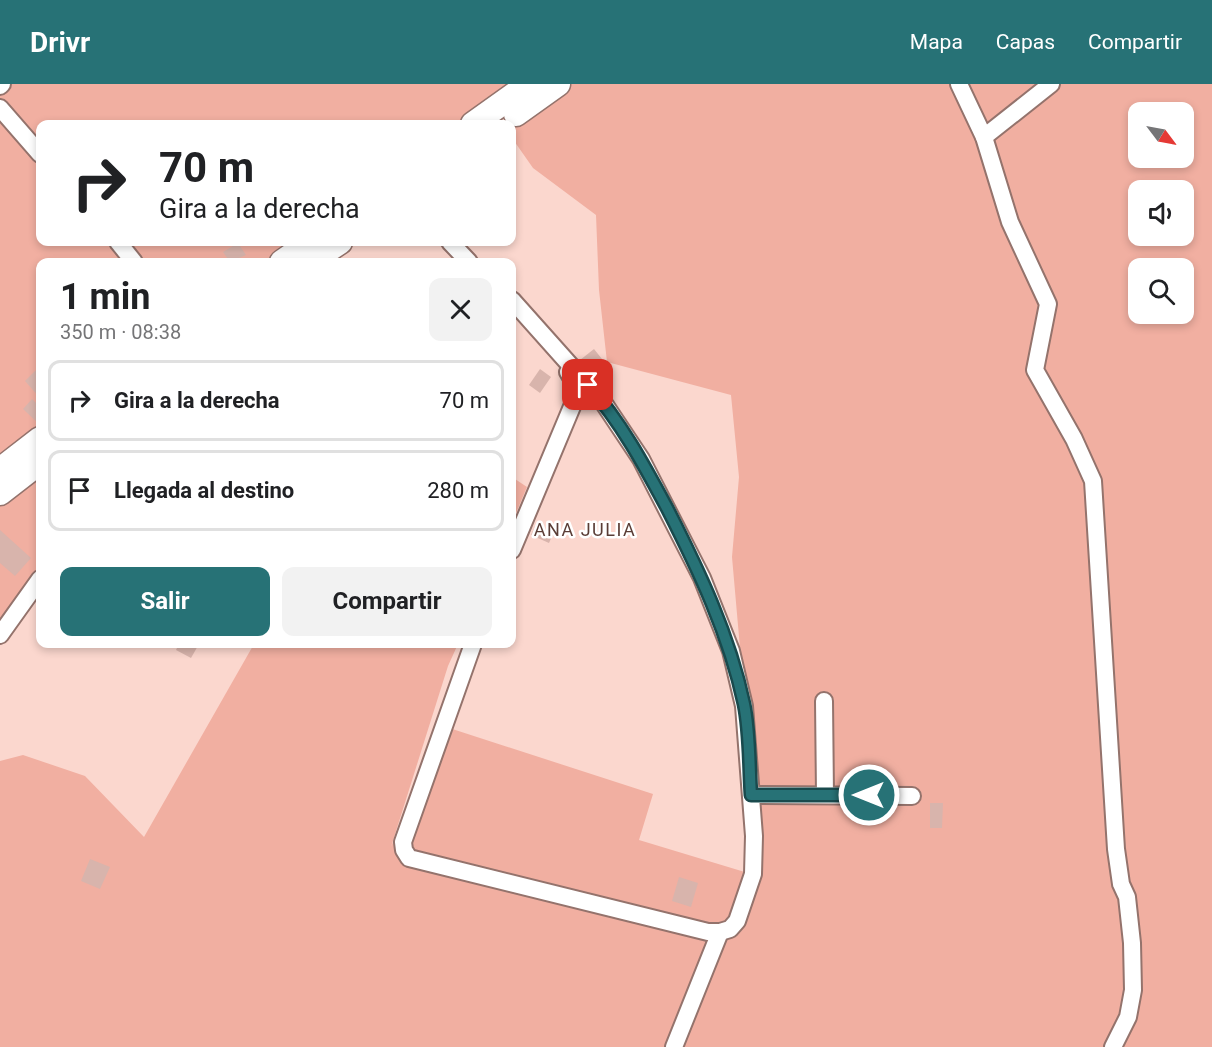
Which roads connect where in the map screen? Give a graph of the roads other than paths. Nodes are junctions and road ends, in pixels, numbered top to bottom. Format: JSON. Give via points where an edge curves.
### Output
{"nodes":[{"id":1,"x":529,"y":84,"type":"edge"},
{"id":2,"x":558,"y":84,"type":"edge"},
{"id":3,"x":959,"y":84,"type":"edge"},
{"id":4,"x":1051,"y":84,"type":"edge"},
{"id":5,"x":0,"y":108,"type":"edge"},
{"id":6,"x":479,"y":120,"type":"edge"},
{"id":7,"x":508,"y":120,"type":"edge"},
{"id":8,"x":984,"y":137,"type":"junction"},
{"id":9,"x":36,"y":149,"type":"edge"},
{"id":10,"x":121,"y":246,"type":"edge"},
{"id":11,"x":305,"y":246,"type":"edge"},
{"id":12,"x":334,"y":246,"type":"edge"},
{"id":13,"x":454,"y":246,"type":"edge"},
{"id":14,"x":463,"y":246,"type":"edge"},
{"id":15,"x":132,"y":258,"type":"edge"},
{"id":16,"x":288,"y":258,"type":"edge"},
{"id":17,"x":316,"y":258,"type":"edge"},
{"id":18,"x":465,"y":258,"type":"edge"},
{"id":19,"x":473,"y":258,"type":"edge"},
{"id":20,"x":516,"y":304,"type":"edge"},
{"id":21,"x":516,"y":315,"type":"edge"},
{"id":22,"x":36,"y":442,"type":"edge"},
{"id":23,"x":36,"y":465,"type":"edge"},
{"id":24,"x":0,"y":470,"type":"edge"},
{"id":25,"x":0,"y":493,"type":"edge"},
{"id":26,"x":516,"y":539,"type":"edge"},
{"id":27,"x":36,"y":585,"type":"edge"},
{"id":28,"x":0,"y":635,"type":"edge"},
{"id":29,"x":472,"y":648,"type":"edge"},
{"id":30,"x":824,"y":701,"type":"dead end"},
{"id":31,"x":751,"y":795,"type":"junction"},
{"id":32,"x":825,"y":795,"type":"junction"},
{"id":33,"x":912,"y":796,"type":"dead end"},
{"id":34,"x":720,"y":932,"type":"junction"},
{"id":35,"x":674,"y":1047,"type":"edge"},
{"id":36,"x":1113,"y":1047,"type":"edge"}],
"edges":[{"from":1,"to":6,"type":"highway"},
{"from":2,"to":7,"type":"highway"},
{"from":3,"to":8,"type":"street"},
{"from":4,"to":8,"type":"street"},
{"from":5,"to":9,"type":"street"},
{"from":8,"to":36,"type":"street","via":[[1010,222],[1048,304],[1035,370],[1094,481],[1116,849],[1132,943],[1133,990],[1128,1017]]},
{"from":10,"to":15,"type":"street"},
{"from":11,"to":16,"type":"highway"},
{"from":12,"to":17,"type":"highway"},
{"from":13,"to":18,"type":"street"},
{"from":14,"to":19,"type":"street"},
{"from":20,"to":31,"type":"street","via":[[603,402],[641,459],[702,578],[731,651],[744,706]]},
{"from":21,"to":26,"type":"street","via":[[578,389]]},
{"from":22,"to":24,"type":"highway"},
{"from":23,"to":25,"type":"highway"},
{"from":27,"to":28,"type":"street"},
{"from":29,"to":34,"type":"street","via":[[403,842],[410,858]]},
{"from":30,"to":32,"type":"street"},
{"from":31,"to":32,"type":"street"},
{"from":31,"to":34,"type":"street","via":[[753,874],[737,921]]},
{"from":32,"to":33,"type":"street"},
{"from":34,"to":35,"type":"street"}]}
